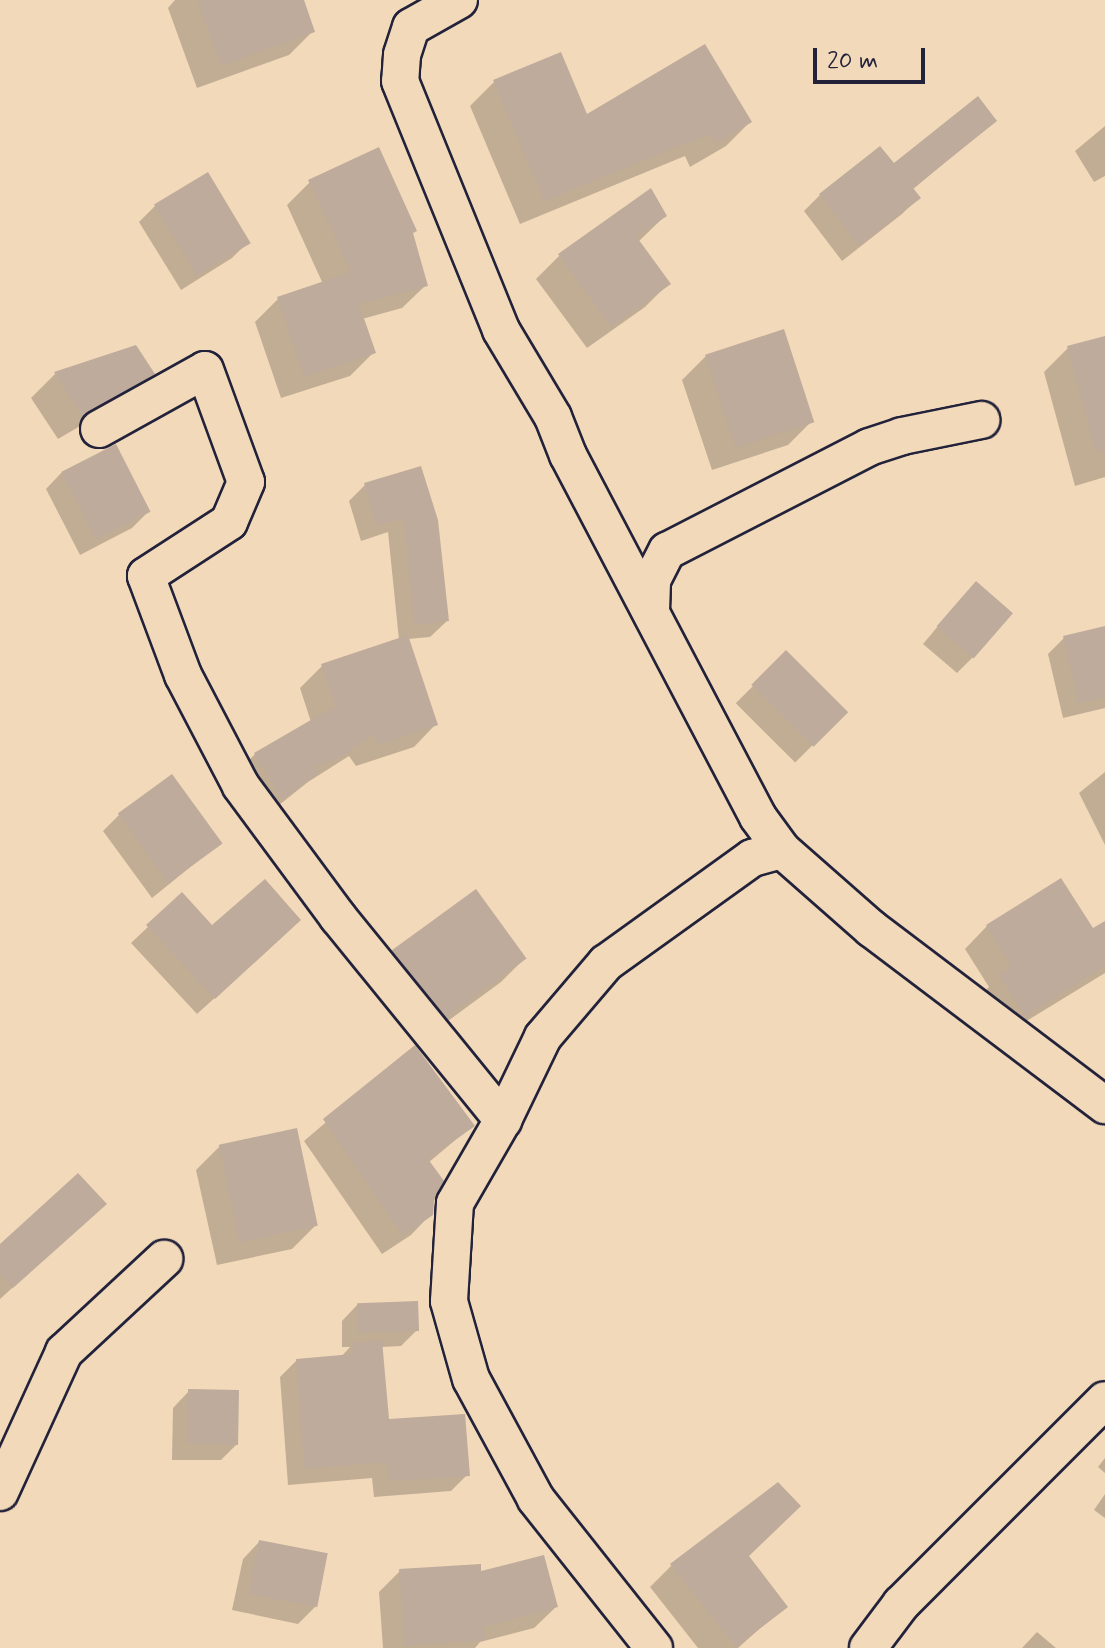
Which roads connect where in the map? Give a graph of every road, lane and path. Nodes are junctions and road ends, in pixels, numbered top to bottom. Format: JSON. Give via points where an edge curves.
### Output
{"nodes":[{"id":1,"x":459,"y":0,"type":"edge"},
{"id":2,"x":981,"y":420,"type":"dead end"},
{"id":3,"x":99,"y":429,"type":"dead end"},
{"id":4,"x":651,"y":611,"type":"junction"},
{"id":5,"x":782,"y":850,"type":"junction"},
{"id":6,"x":1105,"y":1105,"type":"edge"},
{"id":7,"x":503,"y":1120,"type":"junction"},
{"id":8,"x":164,"y":1259,"type":"dead end"},
{"id":9,"x":1105,"y":1400,"type":"edge"},
{"id":10,"x":0,"y":1492,"type":"edge"},
{"id":11,"x":654,"y":1648,"type":"edge"},
{"id":12,"x":868,"y":1648,"type":"edge"}],
"edges":[{"from":1,"to":4,"type":"street","via":[[411,27],[400,81],[501,330],[553,417]]},
{"from":2,"to":4,"type":"street","via":[[869,447],[667,551],[652,580]]},
{"from":3,"to":7,"type":"street","via":[[205,370],[246,482],[229,522],[146,576],[183,675],[241,786],[338,917]]},
{"from":4,"to":5,"type":"street","via":[[737,781]]},
{"from":5,"to":6,"type":"street","via":[[872,929]]},
{"from":5,"to":7,"type":"street","via":[[752,858],[606,963],[543,1037]]},
{"from":7,"to":11,"type":"street","via":[[455,1203],[449,1301],[471,1379],[536,1499]]},
{"from":8,"to":10,"type":"street","via":[[64,1352]]},
{"from":9,"to":12,"type":"street","via":[[901,1604]]}]}
